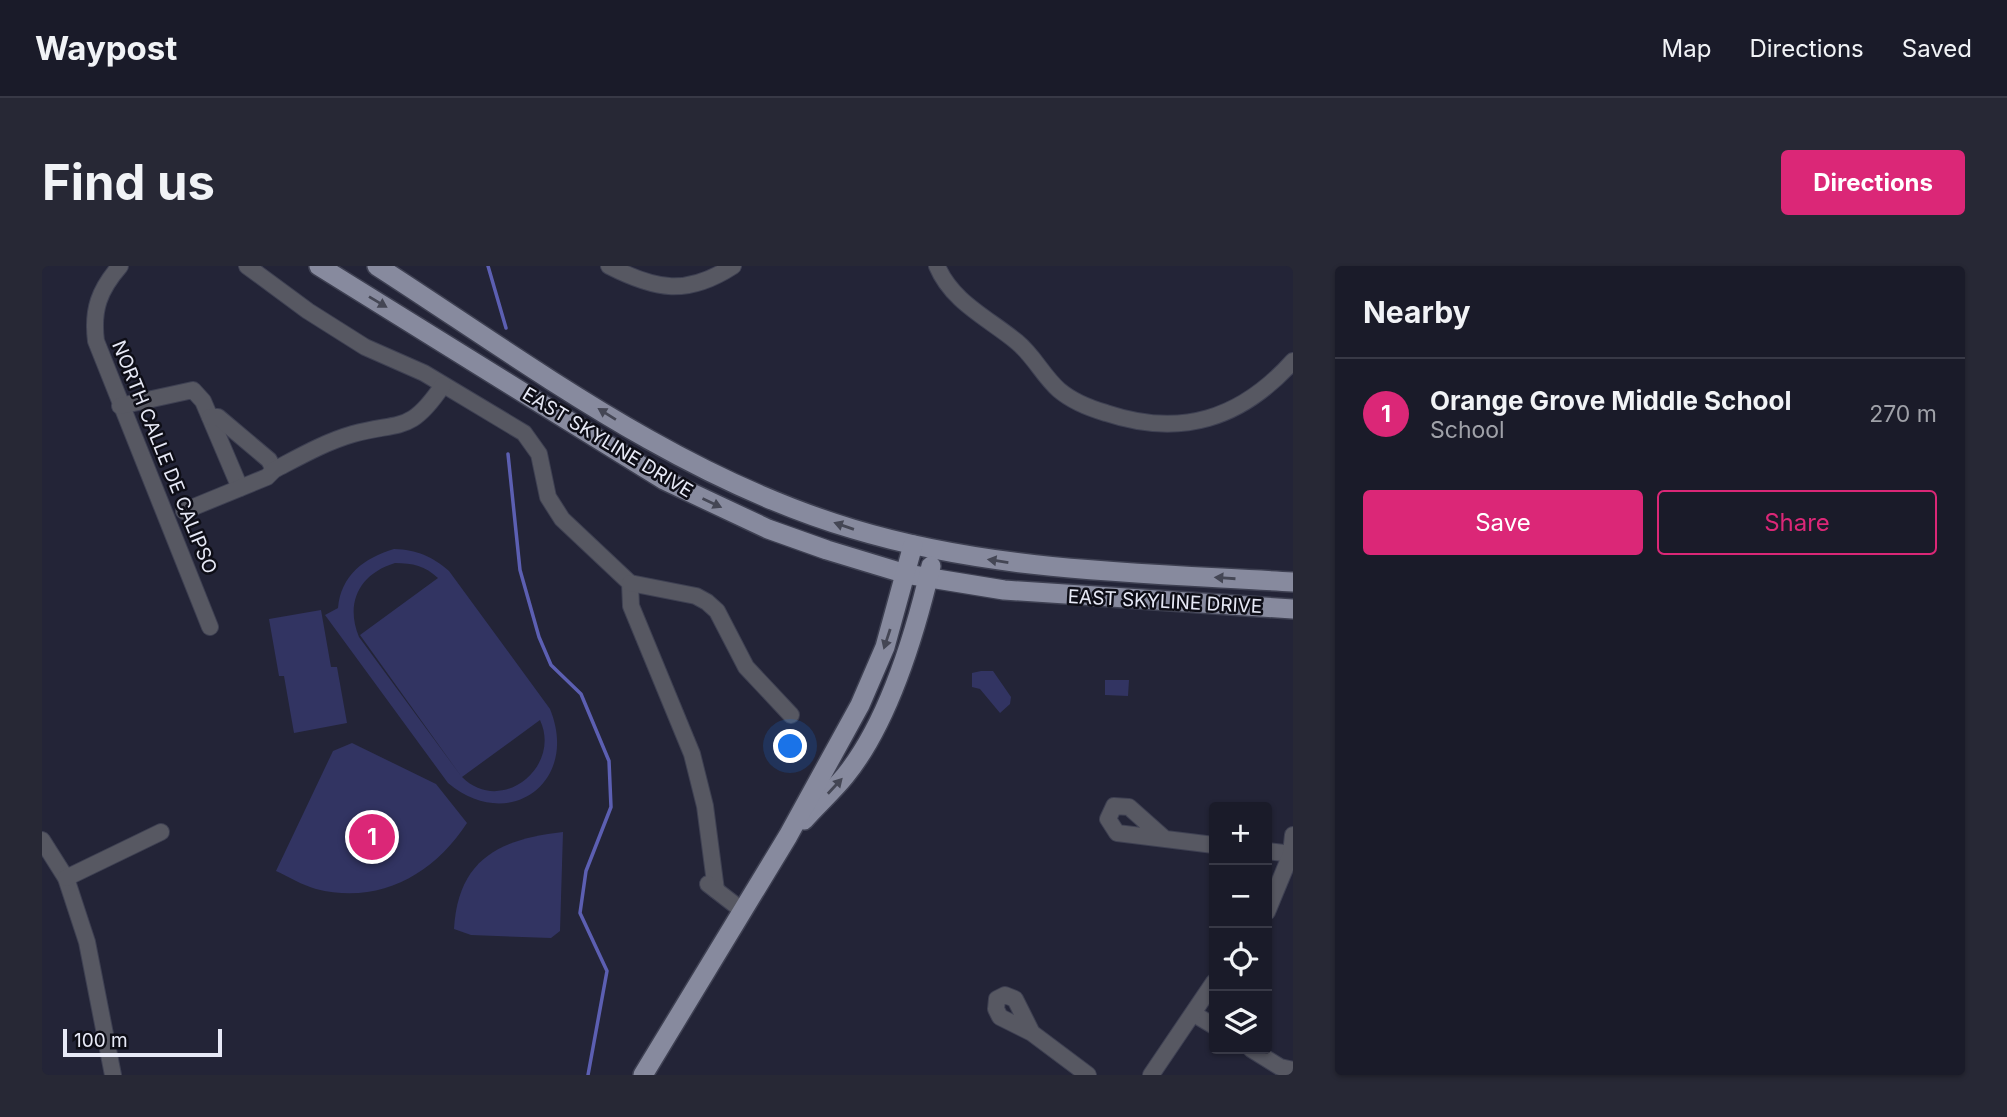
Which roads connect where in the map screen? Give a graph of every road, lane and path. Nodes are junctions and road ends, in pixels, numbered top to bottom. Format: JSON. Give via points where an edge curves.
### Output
{"nodes":[{"id":1,"x":120,"y":266,"type":"edge"},
{"id":2,"x":247,"y":266,"type":"edge"},
{"id":3,"x":319,"y":266,"type":"edge"},
{"id":4,"x":377,"y":266,"type":"edge"},
{"id":5,"x":609,"y":266,"type":"edge"},
{"id":6,"x":733,"y":266,"type":"edge"},
{"id":7,"x":937,"y":266,"type":"edge"},
{"id":8,"x":1293,"y":361,"type":"edge"},
{"id":9,"x":443,"y":385,"type":"junction"},
{"id":10,"x":120,"y":406,"type":"junction"},
{"id":11,"x":210,"y":417,"type":"junction"},
{"id":12,"x":274,"y":470,"type":"junction"},
{"id":13,"x":240,"y":488,"type":"junction"},
{"id":14,"x":184,"y":511,"type":"dead end"},
{"id":15,"x":913,"y":545,"type":"junction"},
{"id":16,"x":934,"y":550,"type":"junction"},
{"id":17,"x":906,"y":574,"type":"junction"},
{"id":18,"x":928,"y":578,"type":"junction"},
{"id":19,"x":1293,"y":582,"type":"edge"},
{"id":20,"x":630,"y":583,"type":"junction"},
{"id":21,"x":1293,"y":609,"type":"edge"},
{"id":22,"x":210,"y":627,"type":"dead end"},
{"id":23,"x":791,"y":715,"type":"dead end"},
{"id":24,"x":160,"y":832,"type":"dead end"},
{"id":25,"x":1293,"y":835,"type":"edge"},
{"id":26,"x":789,"y":836,"type":"junction"},
{"id":27,"x":1166,"y":839,"type":"dead end"},
{"id":28,"x":42,"y":840,"type":"edge"},
{"id":29,"x":1209,"y":844,"type":"edge"},
{"id":30,"x":1272,"y":852,"type":"edge"},
{"id":31,"x":1292,"y":854,"type":"edge"},
{"id":32,"x":66,"y":878,"type":"junction"},
{"id":33,"x":1272,"y":900,"type":"edge"},
{"id":34,"x":743,"y":911,"type":"junction"},
{"id":35,"x":1209,"y":990,"type":"edge"},
{"id":36,"x":1194,"y":1014,"type":"junction"},
{"id":37,"x":1209,"y":1023,"type":"edge"},
{"id":38,"x":1031,"y":1033,"type":"dead end"},
{"id":39,"x":1259,"y":1054,"type":"edge"},
{"id":40,"x":1293,"y":1070,"type":"edge"},
{"id":41,"x":113,"y":1075,"type":"edge"},
{"id":42,"x":643,"y":1075,"type":"edge"},
{"id":43,"x":1088,"y":1075,"type":"edge"},
{"id":44,"x":1151,"y":1075,"type":"edge"}],
"edges":[{"from":1,"to":10,"type":"street","name":"NORTH CALLE DE CALIPSO","via":[[104,286],[94,322],[96,341]]},
{"from":2,"to":9,"type":"street","via":[[365,347]]},
{"from":3,"to":17,"type":"main road","name":"EAST SKYLINE DRIVE","one_way":true,"via":[[664,480],[768,529]]},
{"from":15,"to":4,"type":"main road","name":"EAST SKYLINE DRIVE","one_way":true,"via":[[796,510],[666,449]]},
{"from":5,"to":6,"type":"street","via":[[632,278],[687,288],[712,280]]},
{"from":7,"to":8,"type":"street","via":[[951,291],[1031,354],[1058,389],[1081,405],[1136,423],[1184,424],[1230,411],[1276,380]]},
{"from":9,"to":12,"type":"street","via":[[409,422],[332,441]]},
{"from":9,"to":20,"type":"street","via":[[524,433],[539,454],[548,497],[562,519]]},
{"from":10,"to":11,"type":"street","via":[[193,390]]},
{"from":10,"to":22,"type":"street","name":"NORTH CALLE DE CALIPSO"},
{"from":11,"to":12,"type":"street","via":[[218,417],[269,460]]},
{"from":11,"to":13,"type":"street"},
{"from":12,"to":13,"type":"street"},
{"from":13,"to":14,"type":"street"},
{"from":15,"to":16,"type":"main road","name":"EAST SKYLINE DRIVE"},
{"from":15,"to":17,"type":"main road"},
{"from":16,"to":18,"type":"main road"},
{"from":19,"to":16,"type":"main road","name":"EAST SKYLINE DRIVE","one_way":true,"via":[[1008,563]]},
{"from":17,"to":18,"type":"main road","name":"EAST SKYLINE DRIVE"},
{"from":17,"to":26,"type":"main road","one_way":true,"via":[[871,682]]},
{"from":18,"to":21,"type":"main road","name":"EAST SKYLINE DRIVE","via":[[1004,590]]},
{"from":26,"to":18,"type":"main road","one_way":true,"via":[[846,775],[879,718],[906,658]]},
{"from":20,"to":23,"type":"street","via":[[696,596],[718,611],[746,667]]},
{"from":20,"to":34,"type":"street","via":[[631,606],[692,754],[705,806],[708,842],[702,872],[709,886]]},
{"from":24,"to":32,"type":"street"},
{"from":25,"to":31,"type":"street"},
{"from":26,"to":34,"type":"main road"},
{"from":27,"to":29,"type":"street"},
{"from":28,"to":32,"type":"street"},
{"from":30,"to":31,"type":"street"},
{"from":31,"to":33,"type":"street"},
{"from":32,"to":41,"type":"street","via":[[89,950]]},
{"from":34,"to":42,"type":"main road"},
{"from":35,"to":36,"type":"street"},
{"from":36,"to":37,"type":"street"},
{"from":36,"to":44,"type":"street"},
{"from":38,"to":43,"type":"street"},
{"from":39,"to":40,"type":"street"}]}
